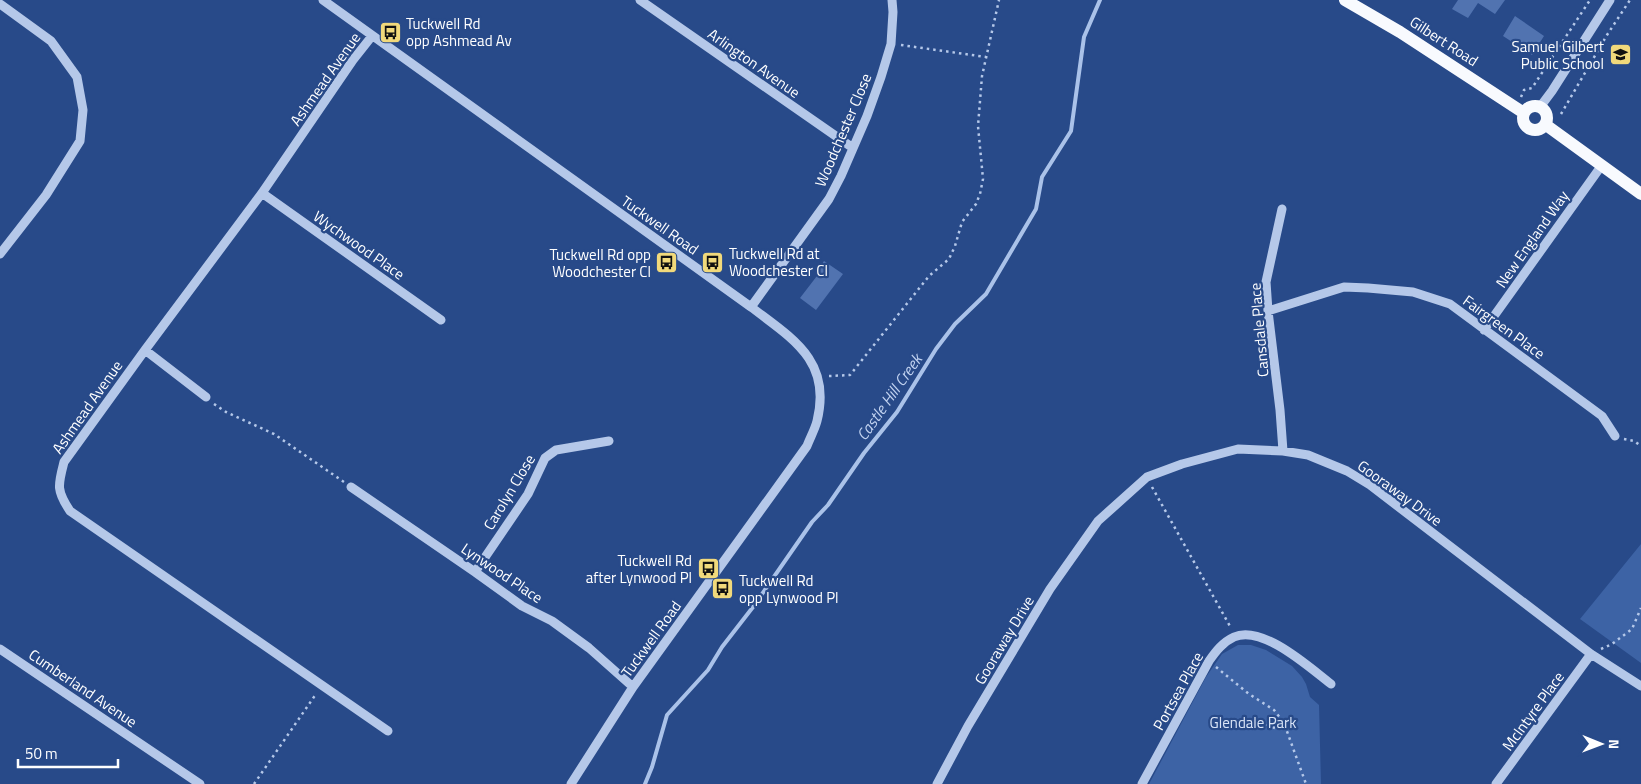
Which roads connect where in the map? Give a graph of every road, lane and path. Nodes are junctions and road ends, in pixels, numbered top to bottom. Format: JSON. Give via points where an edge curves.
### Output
{"nodes":[{"id":1,"x":323,"y":0,"type":"edge"},
{"id":2,"x":640,"y":0,"type":"edge"},
{"id":3,"x":892,"y":0,"type":"edge"},
{"id":4,"x":1000,"y":0,"type":"edge"},
{"id":5,"x":1344,"y":0,"type":"edge"},
{"id":6,"x":1590,"y":0,"type":"edge"},
{"id":7,"x":1610,"y":0,"type":"edge"},
{"id":8,"x":1630,"y":0,"type":"edge"},
{"id":9,"x":0,"y":4,"type":"edge"},
{"id":10,"x":372,"y":36,"type":"junction"},
{"id":11,"x":891,"y":44,"type":"junction"},
{"id":12,"x":986,"y":57,"type":"junction"},
{"id":13,"x":1540,"y":107,"type":"junction"},
{"id":14,"x":1520,"y":110,"type":"junction"},
{"id":15,"x":1561,"y":114,"type":"dead end"},
{"id":16,"x":1546,"y":125,"type":"junction"},
{"id":17,"x":853,"y":148,"type":"junction"},
{"id":18,"x":1602,"y":165,"type":"junction"},
{"id":19,"x":262,"y":193,"type":"junction"},
{"id":20,"x":1641,"y":194,"type":"edge"},
{"id":21,"x":1282,"y":209,"type":"dead end"},
{"id":22,"x":0,"y":254,"type":"edge"},
{"id":23,"x":751,"y":307,"type":"junction"},
{"id":24,"x":1268,"y":311,"type":"junction"},
{"id":25,"x":441,"y":320,"type":"dead end"},
{"id":26,"x":1484,"y":330,"type":"junction"},
{"id":27,"x":145,"y":350,"type":"junction"},
{"id":28,"x":819,"y":377,"type":"junction"},
{"id":29,"x":206,"y":397,"type":"joint"},
{"id":30,"x":1616,"y":436,"type":"joint"},
{"id":31,"x":609,"y":441,"type":"dead end"},
{"id":32,"x":1641,"y":446,"type":"edge"},
{"id":33,"x":1283,"y":450,"type":"junction"},
{"id":34,"x":1147,"y":477,"type":"junction"},
{"id":35,"x":351,"y":487,"type":"joint"},
{"id":36,"x":475,"y":572,"type":"junction"},
{"id":37,"x":1641,"y":608,"type":"edge"},
{"id":38,"x":1236,"y":636,"type":"junction"},
{"id":39,"x":0,"y":649,"type":"edge"},
{"id":40,"x":1591,"y":654,"type":"junction"},
{"id":41,"x":1209,"y":661,"type":"junction"},
{"id":42,"x":1332,"y":684,"type":"dead end"},
{"id":43,"x":322,"y":685,"type":"junction"},
{"id":44,"x":1641,"y":686,"type":"edge"},
{"id":45,"x":633,"y":687,"type":"junction"},
{"id":46,"x":1284,"y":723,"type":"junction"},
{"id":47,"x":1267,"y":726,"type":"dead end"},
{"id":48,"x":388,"y":731,"type":"dead end"},
{"id":49,"x":200,"y":784,"type":"edge"},
{"id":50,"x":254,"y":784,"type":"edge"},
{"id":51,"x":571,"y":784,"type":"edge"},
{"id":52,"x":937,"y":784,"type":"edge"},
{"id":53,"x":1142,"y":784,"type":"edge"},
{"id":54,"x":1306,"y":784,"type":"edge"},
{"id":55,"x":1496,"y":784,"type":"edge"}],
"edges":[{"from":1,"to":10,"type":"street","name":"Tuckwell Road"},
{"from":2,"to":17,"type":"street","name":"Arlington Avenue"},
{"from":3,"to":11,"type":"street","name":"Woodchester Close"},
{"from":4,"to":12,"type":"path"},
{"from":5,"to":14,"type":"main road","name":"Gilbert Road","via":[[1400,32]]},
{"from":6,"to":14,"type":"path","via":[[1532,88],[1524,90]]},
{"from":7,"to":13,"type":"street"},
{"from":8,"to":15,"type":"path"},
{"from":9,"to":22,"type":"street","via":[[51,41],[77,77],[83,110],[80,141],[46,195]]},
{"from":10,"to":19,"type":"street","name":"Ashmead Avenue"},
{"from":10,"to":23,"type":"street","name":"Tuckwell Road"},
{"from":11,"to":12,"type":"path"},
{"from":11,"to":17,"type":"street","name":"Woodchester Close"},
{"from":12,"to":28,"type":"path","via":[[978,126],[983,179],[976,204],[962,222],[949,259],[930,276],[850,375]]},
{"from":13,"to":14,"type":"main road"},
{"from":13,"to":16,"type":"main road","via":[[1547,115]]},
{"from":14,"to":16,"type":"main road","via":[[1524,124],[1530,130],[1539,130]]},
{"from":16,"to":18,"type":"main road"},
{"from":17,"to":23,"type":"street","name":"Woodchester Close","via":[[829,199]]},
{"from":18,"to":20,"type":"main road"},
{"from":18,"to":26,"type":"street","name":"New England Way"},
{"from":19,"to":25,"type":"street","name":"Wychwood Place"},
{"from":19,"to":27,"type":"street","name":"Ashmead Avenue"},
{"from":21,"to":24,"type":"street","name":"Cansdale Place","via":[[1266,282]]},
{"from":23,"to":28,"type":"street","name":"Tuckwell Road","via":[[794,340]]},
{"from":24,"to":26,"type":"street","name":"Fairgreen Place","via":[[1344,287],[1368,288],[1413,292],[1450,304]]},
{"from":24,"to":33,"type":"street","name":"Cansdale Place"},
{"from":26,"to":30,"type":"street","name":"Fairgreen Place","via":[[1602,416]]},
{"from":27,"to":29,"type":"street"},
{"from":27,"to":43,"type":"street","name":"Ashmead Avenue","via":[[64,462],[59,480],[60,497],[70,511]]},
{"from":28,"to":45,"type":"street","name":"Tuckwell Road","via":[[821,397],[817,422],[806,446]]},
{"from":29,"to":35,"type":"path","via":[[226,412],[274,434]]},
{"from":30,"to":32,"type":"path"},
{"from":31,"to":36,"type":"street","name":"Carolyn Close","via":[[556,450],[545,458],[528,494]]},
{"from":33,"to":34,"type":"street","name":"Gooraway Drive","via":[[1238,449]]},
{"from":33,"to":40,"type":"street","name":"Gooraway Drive","via":[[1308,455],[1347,471],[1370,485]]},
{"from":34,"to":38,"type":"path"},
{"from":34,"to":52,"type":"street","name":"Gooraway Drive","via":[[1098,522],[1050,589]]},
{"from":35,"to":36,"type":"street","name":"Lynwood Place"},
{"from":36,"to":45,"type":"street","name":"Lynwood Place","via":[[522,606],[552,621]]},
{"from":37,"to":40,"type":"path","via":[[1632,629]]},
{"from":38,"to":41,"type":"street","name":"Portsea Place","via":[[1220,647]]},
{"from":38,"to":42,"type":"street","via":[[1254,636],[1274,642]]},
{"from":39,"to":49,"type":"street","name":"Cumberland Avenue"},
{"from":40,"to":44,"type":"street","name":"Gooraway Drive"},
{"from":40,"to":55,"type":"street","name":"McIntyre Place"},
{"from":41,"to":46,"type":"path","via":[[1274,710]]},
{"from":41,"to":53,"type":"street","name":"Portsea Place"},
{"from":43,"to":48,"type":"street","name":"Ashmead Avenue"},
{"from":43,"to":50,"type":"path"},
{"from":45,"to":51,"type":"street","name":"Tuckwell Road"},
{"from":46,"to":47,"type":"path","via":[[1275,728]]},
{"from":46,"to":54,"type":"path"}]}
